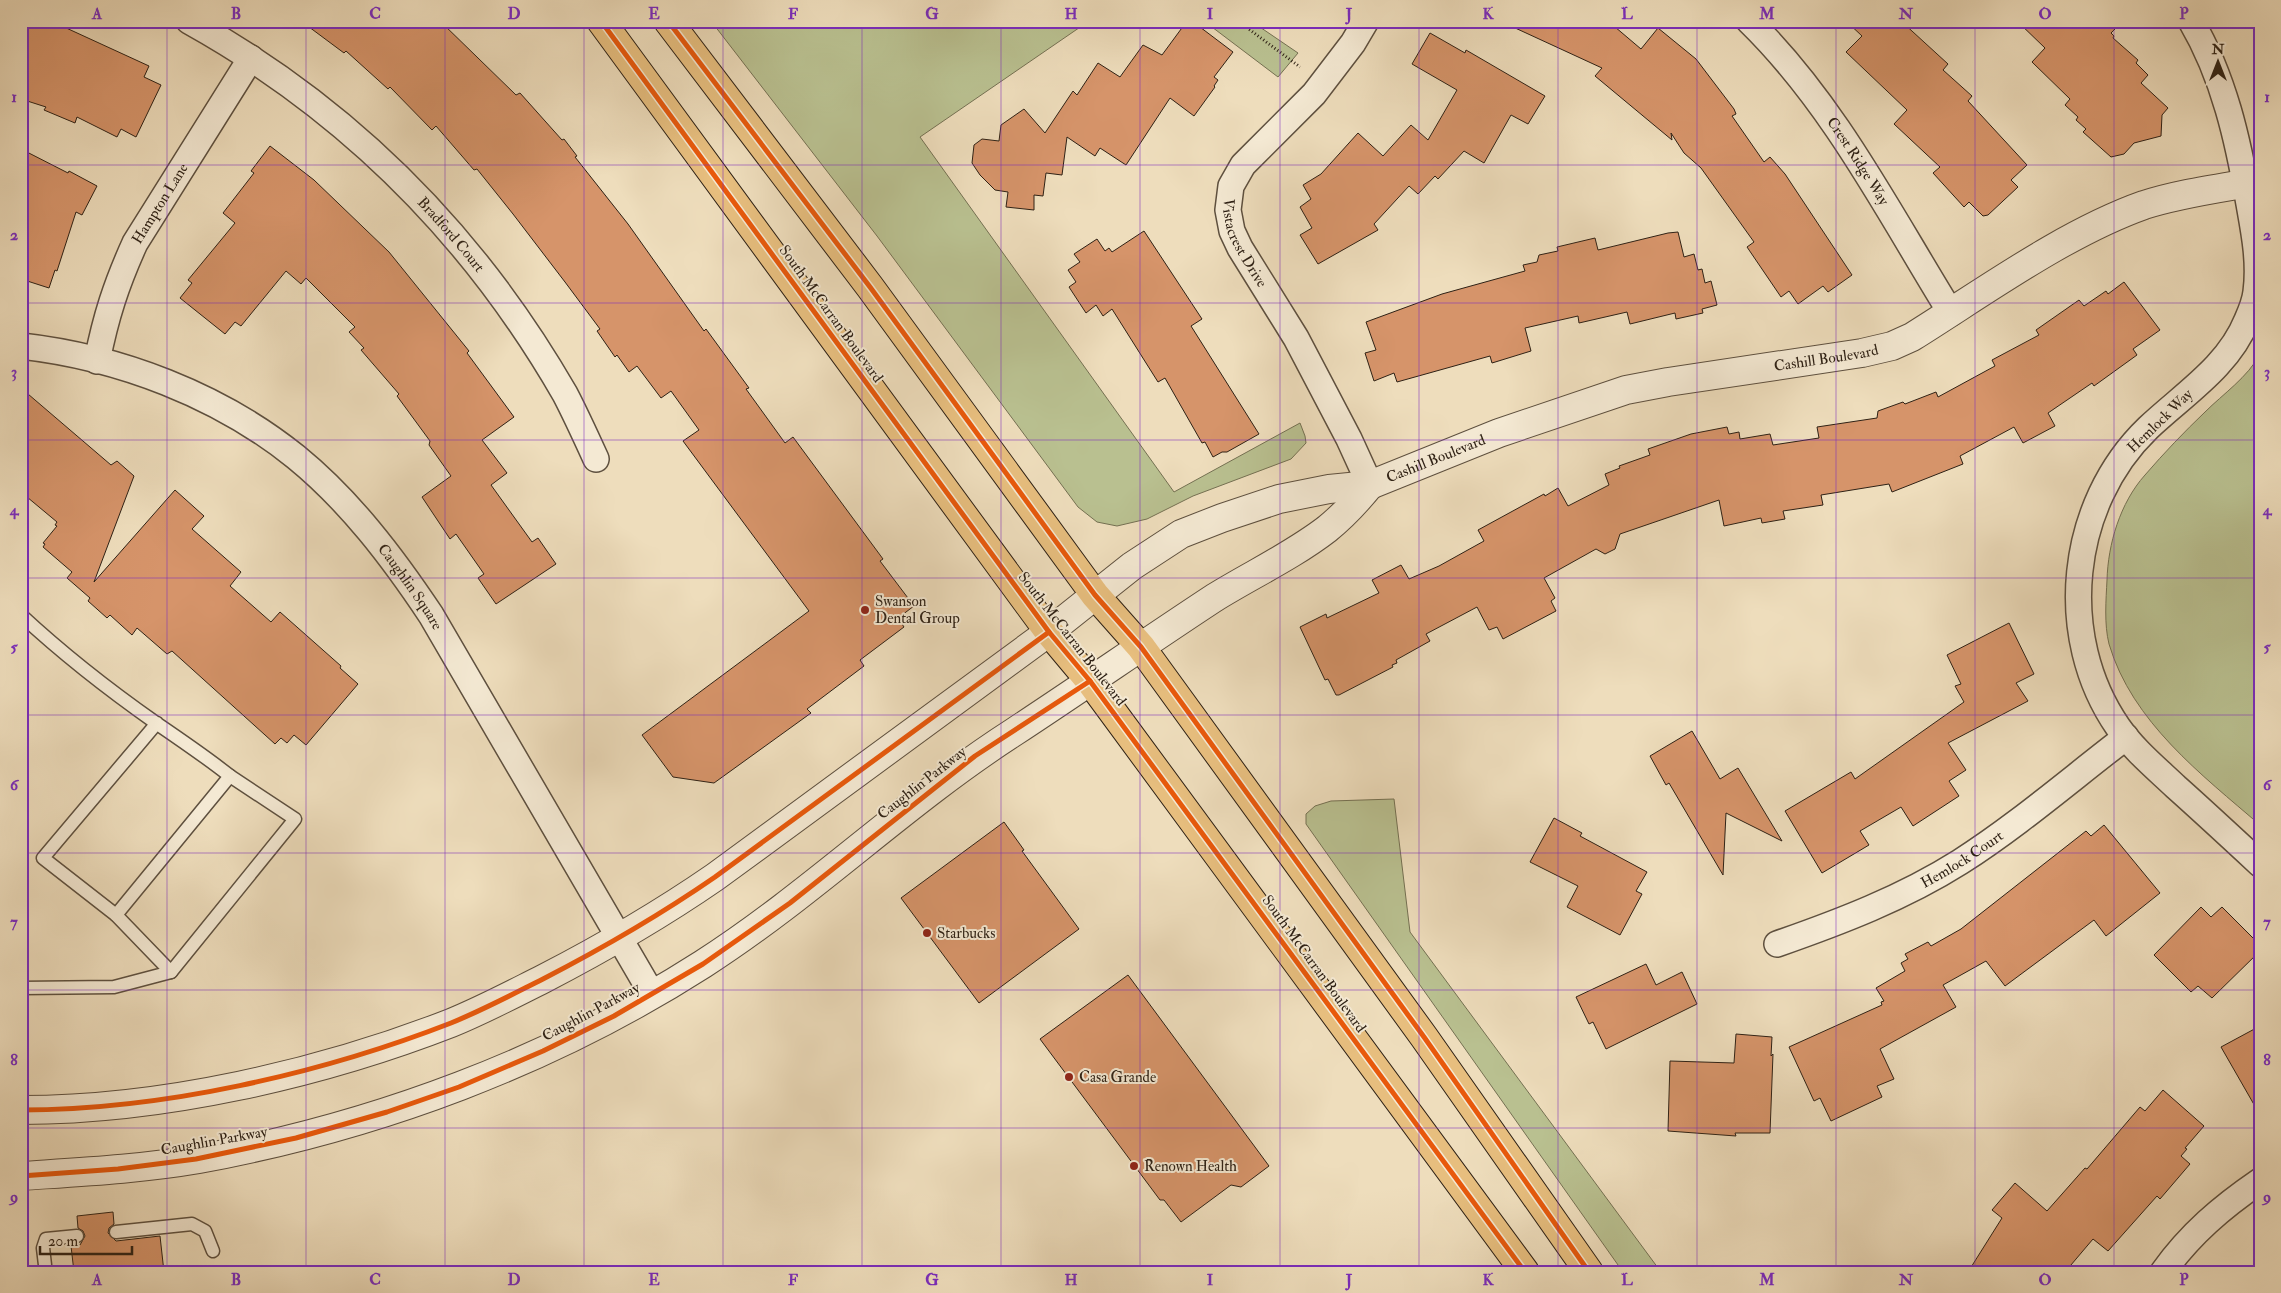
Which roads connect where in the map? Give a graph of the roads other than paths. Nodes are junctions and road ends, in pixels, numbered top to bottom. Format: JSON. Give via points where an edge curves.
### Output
{"nodes":[{"id":1,"x":189,"y":21,"type":"edge"},
{"id":2,"x":601,"y":21,"type":"edge"},
{"id":3,"x":668,"y":21,"type":"edge"},
{"id":4,"x":1366,"y":21,"type":"edge"},
{"id":5,"x":1749,"y":21,"type":"edge"},
{"id":6,"x":2191,"y":21,"type":"edge"},
{"id":7,"x":251,"y":58,"type":"junction"},
{"id":8,"x":2252,"y":183,"type":"edge"},
{"id":9,"x":1951,"y":312,"type":"junction"},
{"id":10,"x":21,"y":346,"type":"edge"},
{"id":11,"x":97,"y":361,"type":"junction"},
{"id":12,"x":596,"y":459,"type":"dead end"},
{"id":13,"x":1370,"y":485,"type":"junction"},
{"id":14,"x":1095,"y":595,"type":"junction"},
{"id":15,"x":21,"y":615,"type":"edge"},
{"id":16,"x":1049,"y":632,"type":"junction"},
{"id":17,"x":1141,"y":647,"type":"junction"},
{"id":18,"x":1090,"y":681,"type":"junction"},
{"id":19,"x":157,"y":723,"type":"junction"},
{"id":20,"x":2126,"y":737,"type":"junction"},
{"id":21,"x":230,"y":776,"type":"junction"},
{"id":22,"x":2260,"y":864,"type":"edge"},
{"id":23,"x":116,"y":916,"type":"junction"},
{"id":24,"x":619,"y":938,"type":"junction"},
{"id":25,"x":1777,"y":944,"type":"dead end"},
{"id":26,"x":170,"y":972,"type":"junction"},
{"id":27,"x":21,"y":988,"type":"edge"},
{"id":28,"x":652,"y":994,"type":"junction"},
{"id":29,"x":21,"y":1110,"type":"edge"},
{"id":30,"x":21,"y":1176,"type":"edge"},
{"id":31,"x":2260,"y":1180,"type":"edge"},
{"id":32,"x":116,"y":1232,"type":"dead end"},
{"id":33,"x":77,"y":1236,"type":"dead end"},
{"id":34,"x":212,"y":1252,"type":"dead end"},
{"id":35,"x":45,"y":1265,"type":"dead end"},
{"id":36,"x":1525,"y":1272,"type":"edge"},
{"id":37,"x":1589,"y":1272,"type":"edge"},
{"id":38,"x":2163,"y":1272,"type":"edge"}],
"edges":[{"from":1,"to":7,"type":"street","name":"Bradford Court"},
{"from":2,"to":16,"type":"main road","name":"South McCarran Boulevard"},
{"from":3,"to":14,"type":"main road","via":[[864,280]]},
{"from":4,"to":13,"type":"street","name":"Vistacrest Drive","via":[[1322,83],[1243,165],[1231,186],[1228,210],[1232,231],[1240,248],[1296,338]]},
{"from":5,"to":9,"type":"street","name":"Crest Ridge Way","via":[[1832,120]]},
{"from":6,"to":8,"type":"street","name":"Hemlock Way","via":[[2224,95]]},
{"from":7,"to":11,"type":"street","name":"Hampton Lane","via":[[135,244],[106,314]]},
{"from":7,"to":12,"type":"street","name":"Bradford Court","via":[[340,122],[433,213],[472,258],[525,330],[565,395]]},
{"from":8,"to":9,"type":"street","name":"Cashill Boulevard","via":[[2154,203],[2118,215]]},
{"from":8,"to":20,"type":"street","name":"Hemlock Way","via":[[2256,293],[2247,321],[2230,351],[2205,379],[2147,429],[2122,459],[2102,490],[2089,526],[2078,601],[2081,638],[2101,699]]},
{"from":9,"to":13,"type":"street","name":"Cashill Boulevard","via":[[1892,346],[1668,382],[1594,399]]},
{"from":10,"to":11,"type":"street","name":"Caughlin Square"},
{"from":11,"to":24,"type":"street","name":"Caughlin Square","via":[[140,372],[242,420],[296,457],[352,510],[431,615]]},
{"from":13,"to":14,"type":"street","name":"Cashill Boulevard","via":[[1279,499],[1222,518],[1182,534],[1132,566]]},
{"from":13,"to":17,"type":"street","name":"Cashill Boulevard","via":[[1350,509],[1325,530]]},
{"from":14,"to":16,"type":"street","name":"Cashill Boulevard"},
{"from":14,"to":17,"type":"main road"},
{"from":15,"to":19,"type":"lane","via":[[92,676]]},
{"from":16,"to":18,"type":"main road","name":"South McCarran Boulevard"},
{"from":16,"to":24,"type":"street","via":[[715,877]]},
{"from":17,"to":18,"type":"street","name":"Cashill Boulevard"},
{"from":17,"to":37,"type":"main road"},
{"from":18,"to":28,"type":"street","name":"Caughlin Parkway","via":[[975,756],[790,903],[703,964]]},
{"from":18,"to":36,"type":"main road","name":"South McCarran Boulevard"},
{"from":19,"to":21,"type":"lane"},
{"from":19,"to":23,"type":"lane","via":[[43,858]]},
{"from":20,"to":22,"type":"street","name":"Hemlock Way","via":[[2144,758]]},
{"from":20,"to":25,"type":"street","name":"Hemlock Court","via":[[1959,862],[1877,906]]},
{"from":21,"to":23,"type":"lane"},
{"from":21,"to":26,"type":"lane","via":[[295,819]]},
{"from":23,"to":26,"type":"lane"},
{"from":24,"to":28,"type":"street","name":"Caughlin Square"},
{"from":24,"to":29,"type":"street","via":[[452,1022],[302,1070],[137,1103]]},
{"from":26,"to":27,"type":"lane","via":[[114,987]]},
{"from":28,"to":30,"type":"street","name":"Caughlin Parkway","via":[[543,1051],[459,1087],[296,1138],[196,1159]]},
{"from":31,"to":38,"type":"street","via":[[2196,1230]]},
{"from":32,"to":34,"type":"lane","via":[[192,1224],[205,1231]]},
{"from":33,"to":35,"type":"lane","via":[[46,1239],[43,1248]]}]}
